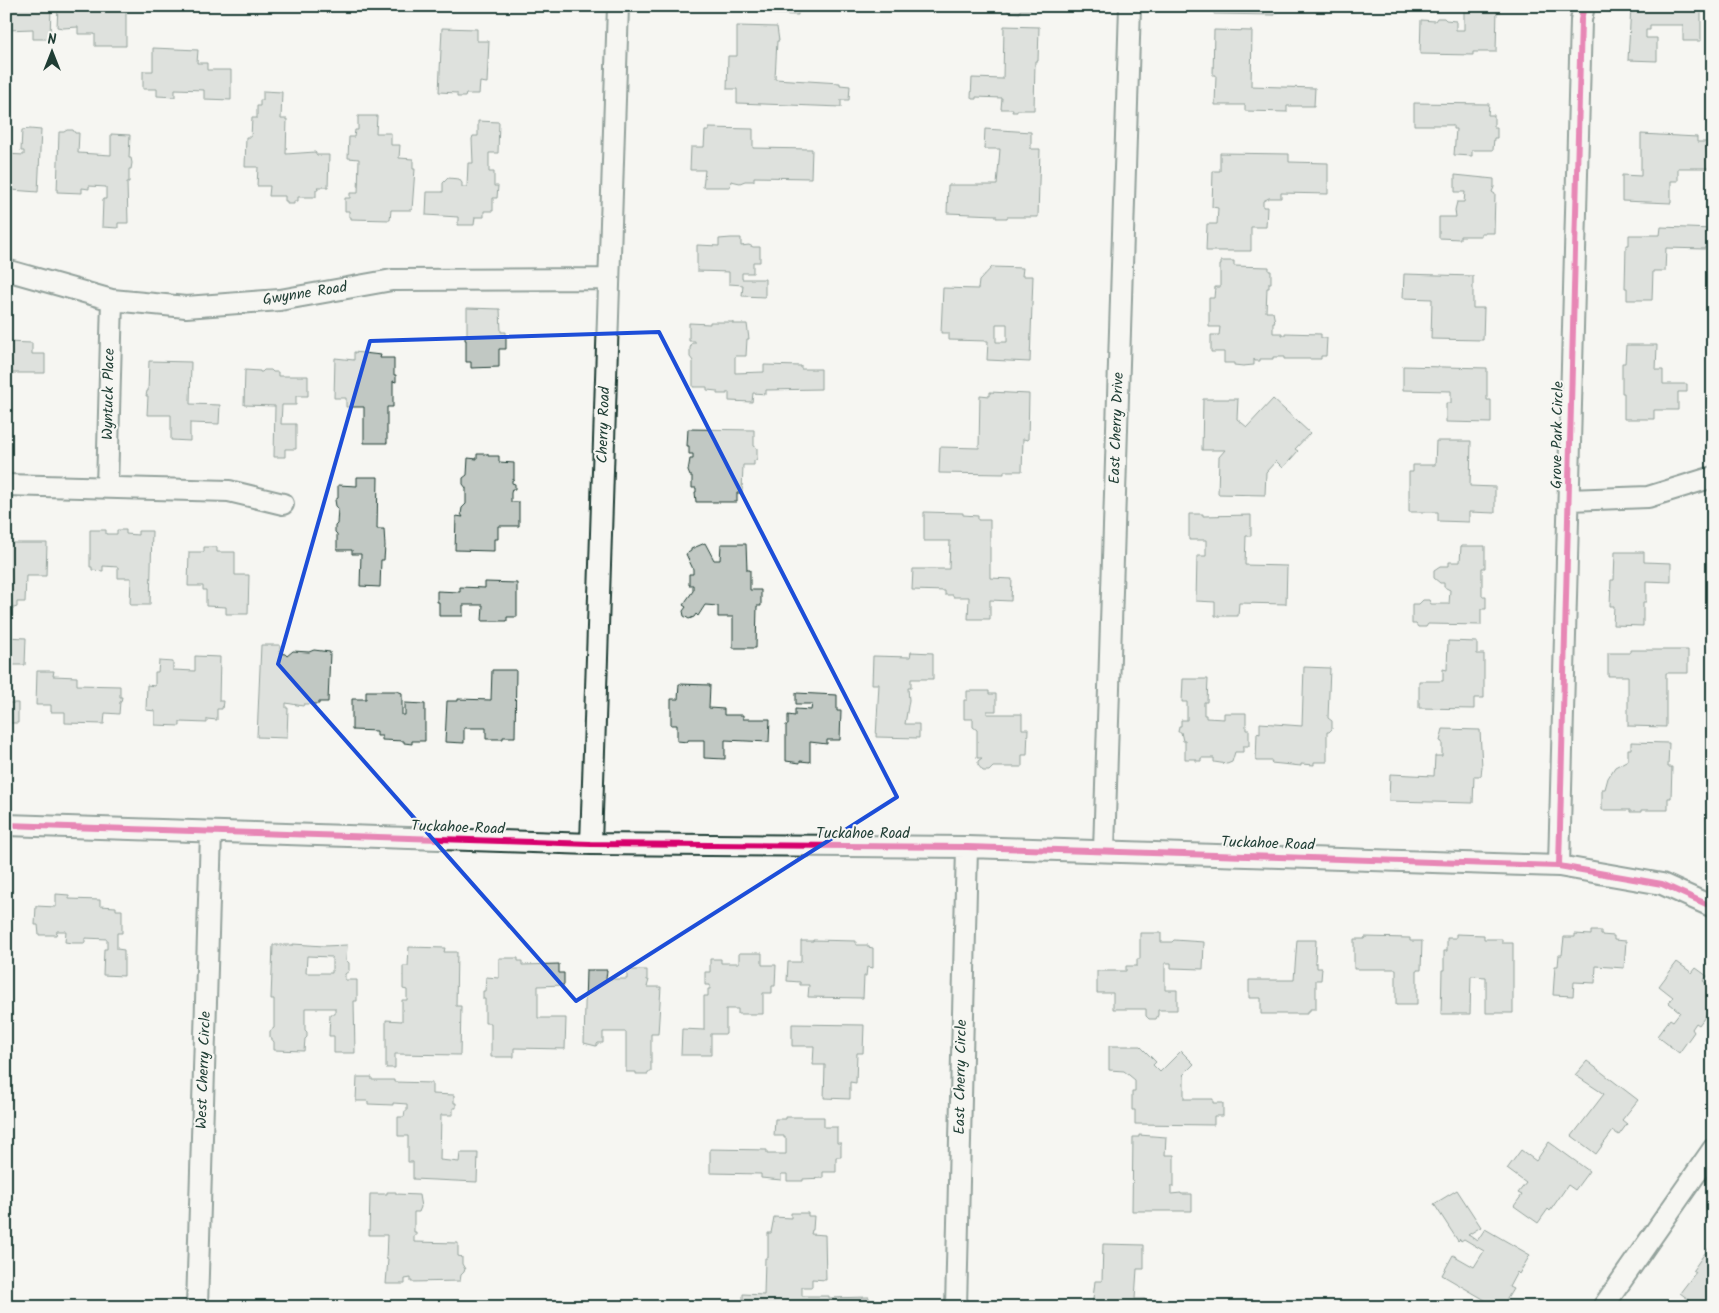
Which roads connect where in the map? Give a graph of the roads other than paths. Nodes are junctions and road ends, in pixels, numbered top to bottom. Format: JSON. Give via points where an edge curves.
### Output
{"nodes":[{"id":1,"x":618,"y":6,"type":"edge"},
{"id":2,"x":1130,"y":6,"type":"edge"},
{"id":3,"x":1584,"y":6,"type":"edge"},
{"id":4,"x":6,"y":270,"type":"edge"},
{"id":5,"x":609,"y":280,"type":"junction"},
{"id":6,"x":112,"y":300,"type":"junction"},
{"id":7,"x":1713,"y":477,"type":"edge"},
{"id":8,"x":6,"y":485,"type":"edge"},
{"id":9,"x":107,"y":487,"type":"junction"},
{"id":10,"x":1568,"y":500,"type":"junction"},
{"id":11,"x":283,"y":504,"type":"dead end"},
{"id":12,"x":6,"y":826,"type":"edge"},
{"id":13,"x":211,"y":832,"type":"junction"},
{"id":14,"x":591,"y":844,"type":"junction"},
{"id":15,"x":967,"y":847,"type":"junction"},
{"id":16,"x":1104,"y":850,"type":"junction"},
{"id":17,"x":1560,"y":866,"type":"junction"},
{"id":18,"x":1713,"y":907,"type":"edge"},
{"id":19,"x":1711,"y":1154,"type":"edge"},
{"id":20,"x":197,"y":1307,"type":"edge"},
{"id":21,"x":956,"y":1307,"type":"edge"},
{"id":22,"x":1603,"y":1307,"type":"edge"}],
"edges":[{"from":1,"to":5,"type":"street","name":"Cherry Road"},
{"from":2,"to":16,"type":"street","name":"East Cherry Drive"},
{"from":3,"to":10,"type":"street","name":"Grove Park Circle","via":[[1581,20]]},
{"from":4,"to":6,"type":"street","name":"Gwynne Road"},
{"from":5,"to":6,"type":"street","name":"Gwynne Road","via":[[392,280],[280,300],[186,307]]},
{"from":5,"to":14,"type":"street","name":"Cherry Road"},
{"from":6,"to":9,"type":"street","name":"Wyntuck Place"},
{"from":7,"to":10,"type":"street","via":[[1648,497]]},
{"from":8,"to":9,"type":"street"},
{"from":9,"to":11,"type":"street","via":[[229,491]]},
{"from":10,"to":17,"type":"street","name":"Grove Park Circle"},
{"from":12,"to":13,"type":"street","name":"Tuckahoe Road"},
{"from":13,"to":14,"type":"street","name":"Tuckahoe Road"},
{"from":13,"to":20,"type":"street","name":"West Cherry Circle"},
{"from":14,"to":15,"type":"street","name":"Tuckahoe Road"},
{"from":15,"to":16,"type":"street","name":"Tuckahoe Road"},
{"from":15,"to":21,"type":"street","name":"East Cherry Circle"},
{"from":16,"to":17,"type":"street","name":"Tuckahoe Road"},
{"from":17,"to":18,"type":"street","name":"Tuckahoe Road","via":[[1662,884]]},
{"from":19,"to":22,"type":"street"}]}
